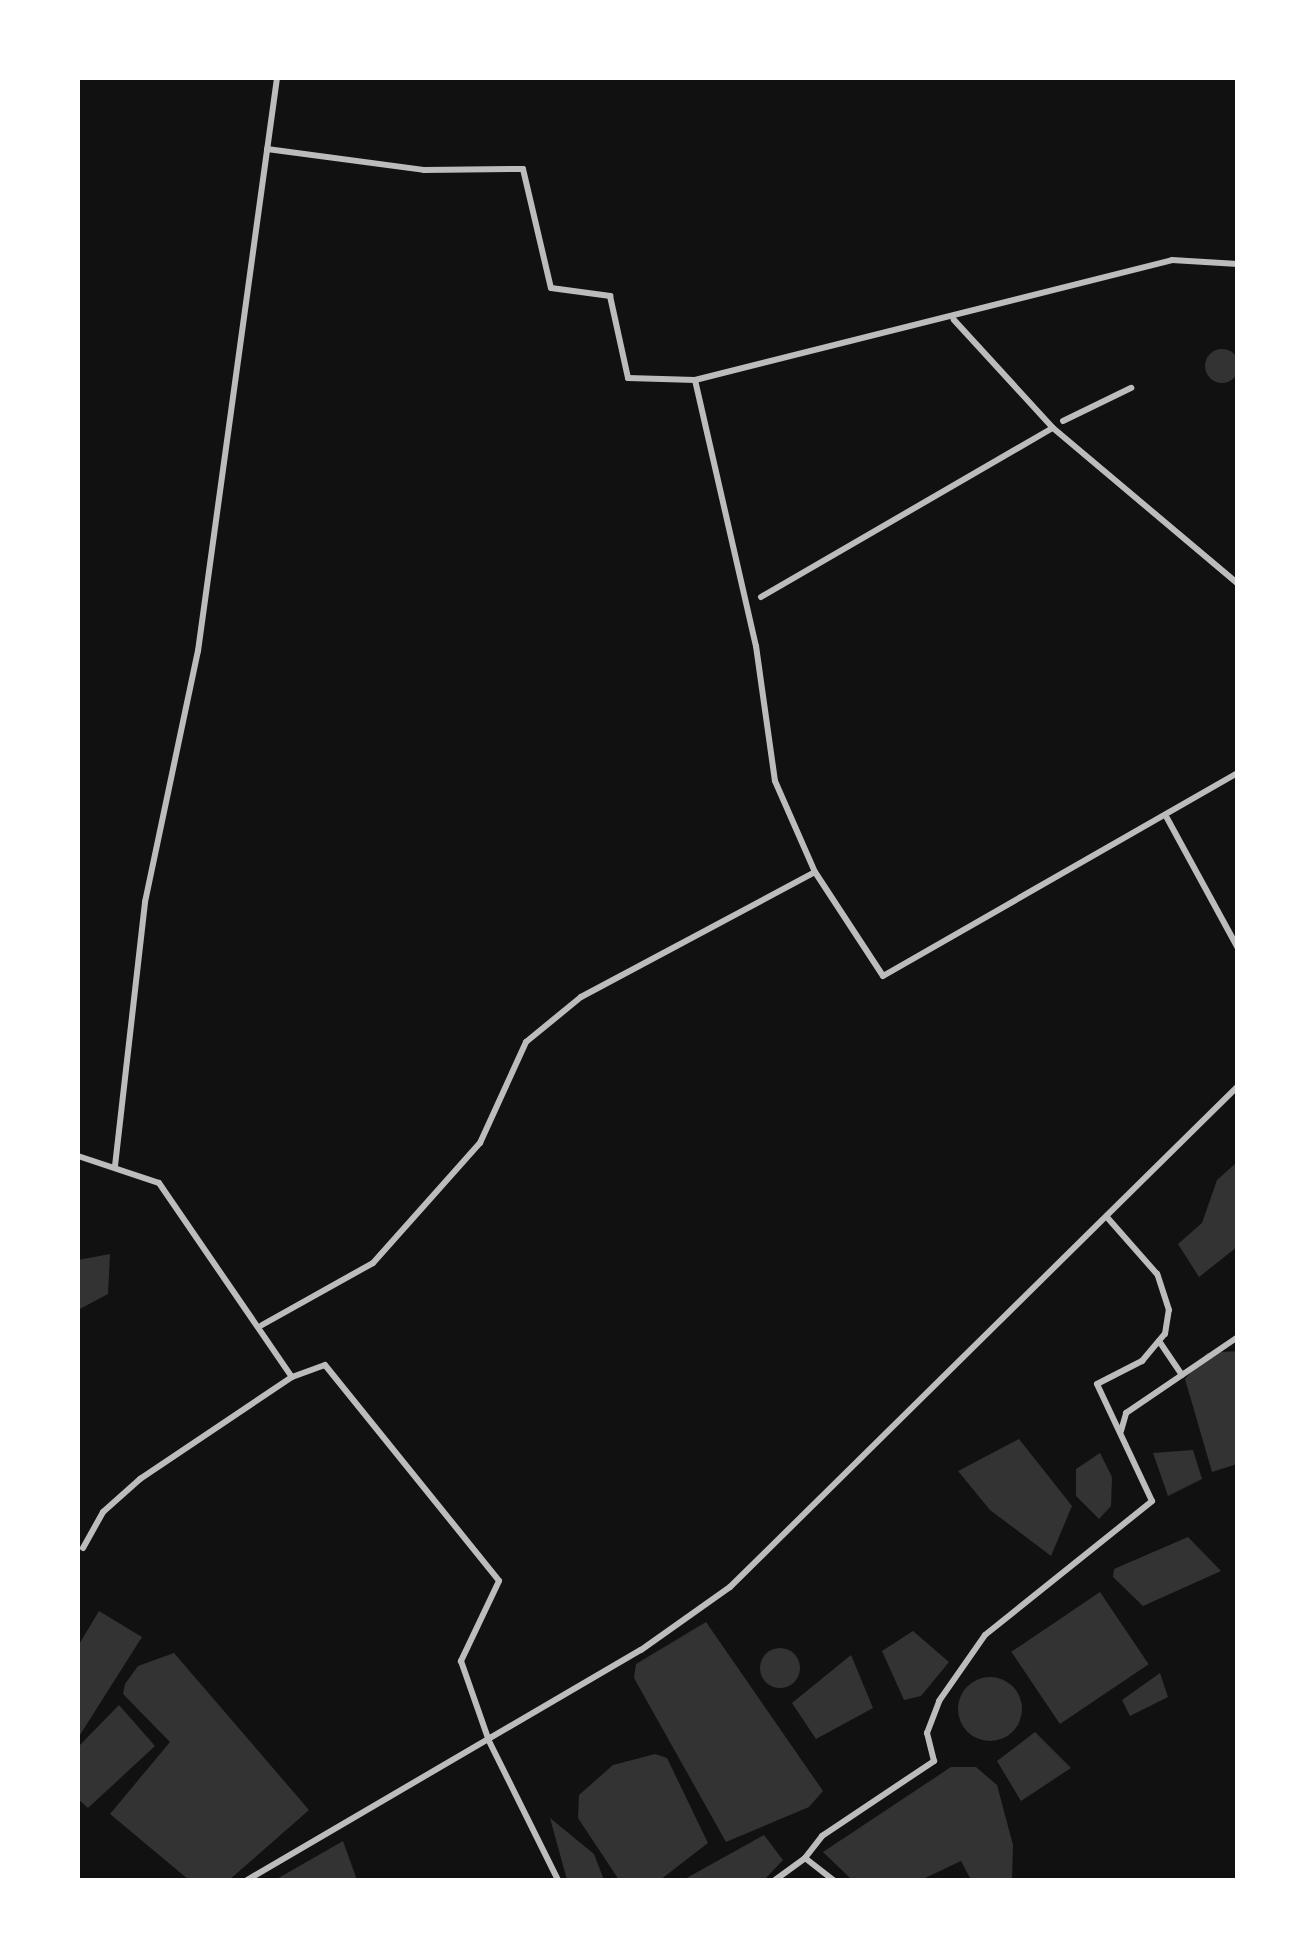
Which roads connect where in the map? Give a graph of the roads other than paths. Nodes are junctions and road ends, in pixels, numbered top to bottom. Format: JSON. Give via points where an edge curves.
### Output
{"nodes":[{"id":1,"x":277,"y":78,"type":"edge"},
{"id":2,"x":267,"y":149,"type":"junction"},
{"id":3,"x":1237,"y":258,"type":"edge"},
{"id":4,"x":954,"y":320,"type":"junction"},
{"id":5,"x":695,"y":380,"type":"junction"},
{"id":6,"x":1131,"y":388,"type":"dead end"},
{"id":7,"x":1063,"y":421,"type":"dead end"},
{"id":8,"x":1053,"y":428,"type":"junction"},
{"id":9,"x":1238,"y":584,"type":"edge"},
{"id":10,"x":761,"y":597,"type":"dead end"},
{"id":11,"x":1238,"y":773,"type":"edge"},
{"id":12,"x":1167,"y":818,"type":"junction"},
{"id":13,"x":815,"y":872,"type":"junction"},
{"id":14,"x":1238,"y":948,"type":"edge"},
{"id":15,"x":1238,"y":1086,"type":"edge"},
{"id":16,"x":78,"y":1156,"type":"edge"},
{"id":17,"x":115,"y":1166,"type":"junction"},
{"id":18,"x":1107,"y":1217,"type":"junction"},
{"id":19,"x":262,"y":1325,"type":"junction"},
{"id":20,"x":1238,"y":1337,"type":"edge"},
{"id":21,"x":1159,"y":1341,"type":"junction"},
{"id":22,"x":1182,"y":1375,"type":"junction"},
{"id":23,"x":292,"y":1377,"type":"junction"},
{"id":24,"x":1120,"y":1432,"type":"junction"},
{"id":25,"x":82,"y":1548,"type":"dead end"},
{"id":26,"x":489,"y":1741,"type":"junction"},
{"id":27,"x":805,"y":1858,"type":"junction"},
{"id":28,"x":247,"y":1880,"type":"edge"},
{"id":29,"x":558,"y":1880,"type":"edge"},
{"id":30,"x":774,"y":1880,"type":"edge"},
{"id":31,"x":833,"y":1880,"type":"edge"}],
"edges":[{"from":1,"to":2,"type":"street"},
{"from":2,"to":5,"type":"street","via":[[424,170],[523,169],[551,288],[610,296],[628,378]]},
{"from":2,"to":17,"type":"street","via":[[198,651],[145,902]]},
{"from":3,"to":4,"type":"street","via":[[1172,260]]},
{"from":4,"to":5,"type":"street"},
{"from":4,"to":8,"type":"street"},
{"from":5,"to":13,"type":"street","via":[[756,646],[775,781]]},
{"from":6,"to":7,"type":"street"},
{"from":8,"to":9,"type":"street"},
{"from":8,"to":10,"type":"street"},
{"from":11,"to":12,"type":"street"},
{"from":12,"to":13,"type":"street","via":[[882,976]]},
{"from":12,"to":14,"type":"street"},
{"from":13,"to":19,"type":"street","via":[[567,1008],[526,1042],[480,1143],[373,1263]]},
{"from":15,"to":18,"type":"street"},
{"from":16,"to":17,"type":"street"},
{"from":17,"to":19,"type":"street","via":[[159,1183]]},
{"from":18,"to":21,"type":"street","via":[[1157,1274],[1169,1310]]},
{"from":18,"to":26,"type":"street","via":[[730,1587]]},
{"from":19,"to":23,"type":"street"},
{"from":20,"to":22,"type":"street"},
{"from":21,"to":22,"type":"street"},
{"from":21,"to":24,"type":"street","via":[[1097,1384]]},
{"from":22,"to":24,"type":"street","via":[[1126,1412]]},
{"from":23,"to":25,"type":"street","via":[[140,1478],[102,1512]]},
{"from":23,"to":26,"type":"street","via":[[325,1365],[499,1581],[461,1661]]},
{"from":24,"to":27,"type":"street","via":[[1152,1501],[984,1635],[938,1701],[926,1732],[934,1761],[822,1836]]},
{"from":26,"to":28,"type":"street"},
{"from":26,"to":29,"type":"street"},
{"from":27,"to":30,"type":"street"},
{"from":27,"to":31,"type":"street"}]}
